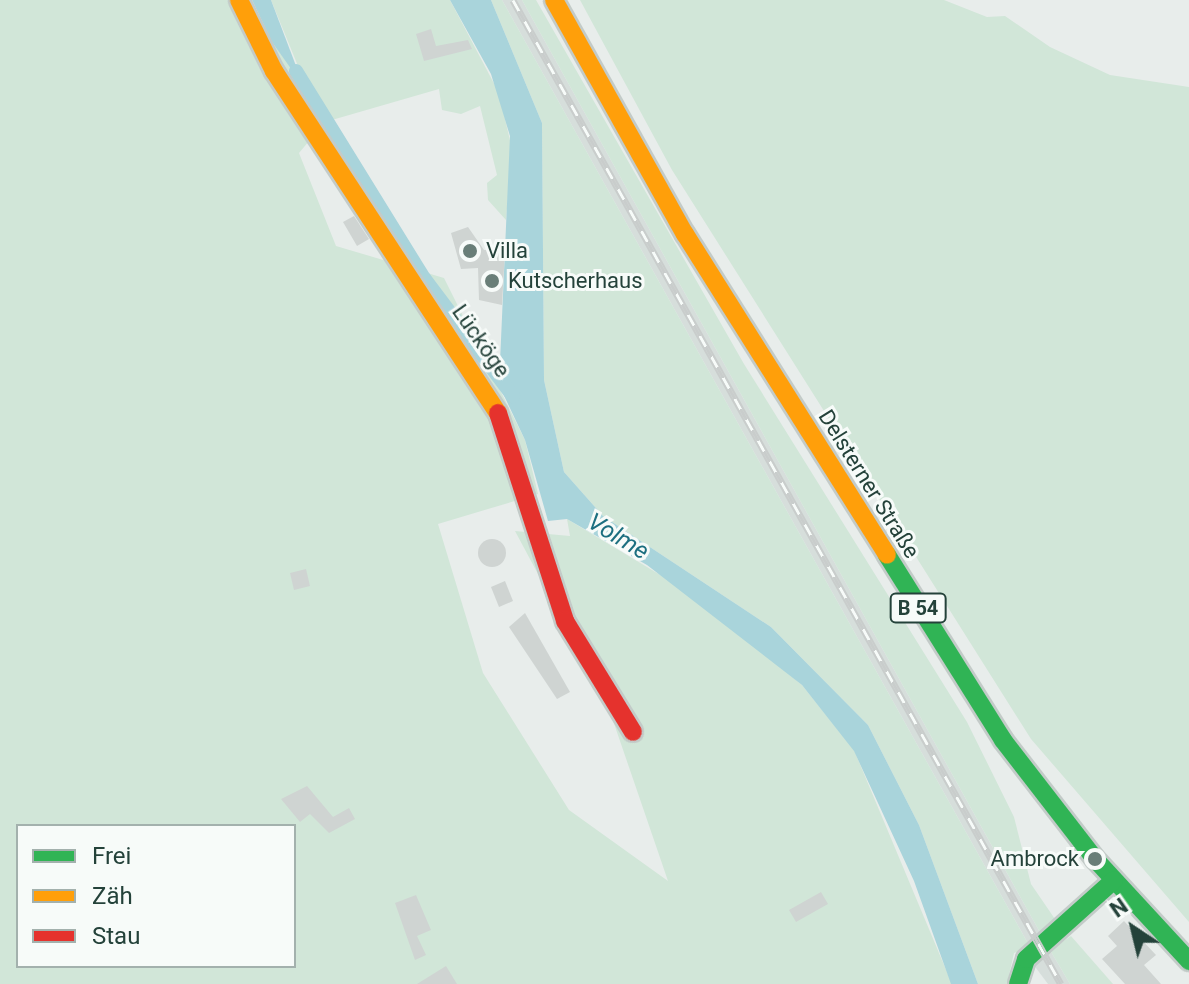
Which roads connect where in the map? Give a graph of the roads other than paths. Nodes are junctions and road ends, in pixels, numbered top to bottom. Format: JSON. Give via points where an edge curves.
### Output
{"nodes":[{"id":1,"x":239,"y":0,"type":"edge"},
{"id":2,"x":554,"y":0,"type":"edge"},
{"id":3,"x":633,"y":732,"type":"dead end"},
{"id":4,"x":1114,"y":880,"type":"junction"},
{"id":5,"x":1189,"y":961,"type":"edge"},
{"id":6,"x":1018,"y":984,"type":"edge"}],
"edges":[{"from":1,"to":3,"type":"main road","name":"Lücköge","via":[[274,71],[495,403],[565,621]]},
{"from":2,"to":4,"type":"main road","name":"Delsterner Straße","number":"B 54","via":[[685,234],[963,679]]},
{"from":4,"to":5,"type":"main road","name":"Delsterner Straße","number":"B 54"},
{"from":4,"to":6,"type":"main road","via":[[1026,959]]}]}
